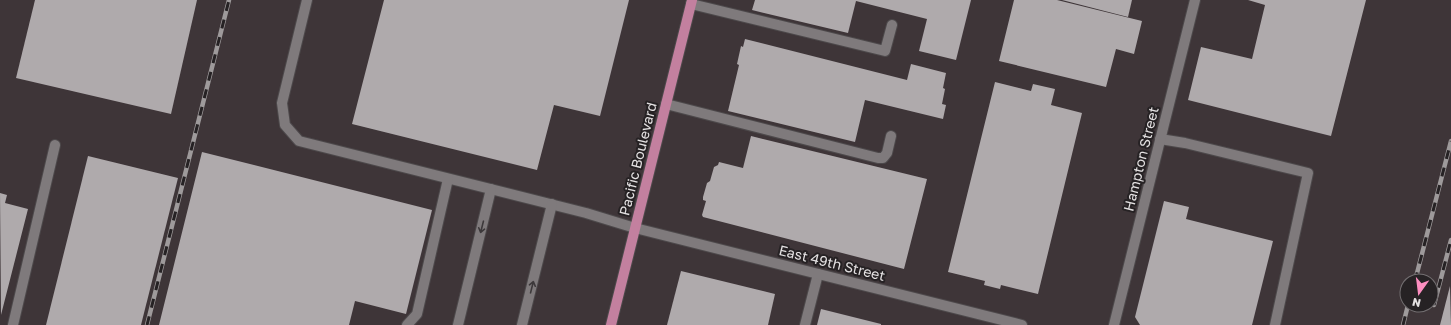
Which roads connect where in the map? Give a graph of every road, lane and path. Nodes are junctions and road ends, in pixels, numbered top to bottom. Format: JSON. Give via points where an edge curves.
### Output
{"nodes":[{"id":1,"x":307,"y":0,"type":"edge"},
{"id":2,"x":1195,"y":0,"type":"edge"},
{"id":3,"x":691,"y":2,"type":"edge"},
{"id":4,"x":892,"y":25,"type":"dead end"},
{"id":5,"x":666,"y":104,"type":"junction"},
{"id":6,"x":891,"y":136,"type":"dead end"},
{"id":7,"x":1160,"y":139,"type":"junction"},
{"id":8,"x":55,"y":145,"type":"dead end"},
{"id":9,"x":448,"y":179,"type":"junction"},
{"id":10,"x":491,"y":189,"type":"junction"},
{"id":11,"x":552,"y":204,"type":"junction"},
{"id":12,"x":635,"y":228,"type":"junction"},
{"id":13,"x":818,"y":274,"type":"junction"},
{"id":14,"x":13,"y":325,"type":"edge"},
{"id":15,"x":407,"y":325,"type":"edge"},
{"id":16,"x":458,"y":325,"type":"edge"},
{"id":17,"x":522,"y":325,"type":"edge"},
{"id":18,"x":611,"y":325,"type":"edge"},
{"id":19,"x":806,"y":325,"type":"edge"},
{"id":20,"x":1022,"y":325,"type":"edge"},
{"id":21,"x":1114,"y":325,"type":"edge"},
{"id":22,"x":1275,"y":325,"type":"edge"}],
"edges":[{"from":1,"to":9,"type":"street","name":"East 49th Street","via":[[282,103],[285,125],[299,141]]},
{"from":2,"to":7,"type":"street","name":"Hampton Street"},
{"from":3,"to":4,"type":"street","via":[[885,51]]},
{"from":3,"to":5,"type":"main road","name":"Pacific Boulevard"},
{"from":5,"to":6,"type":"street","via":[[878,158],[884,158],[887,153]]},
{"from":5,"to":12,"type":"main road","name":"Pacific Boulevard"},
{"from":7,"to":21,"type":"street","name":"Hampton Street"},
{"from":7,"to":22,"type":"street","via":[[1308,173]]},
{"from":8,"to":14,"type":"street"},
{"from":9,"to":10,"type":"street","name":"East 49th Street"},
{"from":9,"to":15,"type":"street","via":[[417,314]]},
{"from":10,"to":11,"type":"street","name":"East 49th Street"},
{"from":10,"to":16,"type":"street","one_way":true},
{"from":11,"to":12,"type":"street","name":"East 49th Street"},
{"from":17,"to":11,"type":"street","one_way":true},
{"from":12,"to":13,"type":"street","name":"East 49th Street"},
{"from":12,"to":18,"type":"main road","name":"Pacific Boulevard"},
{"from":13,"to":19,"type":"street"},
{"from":13,"to":20,"type":"street","name":"East 49th Street"}]}
